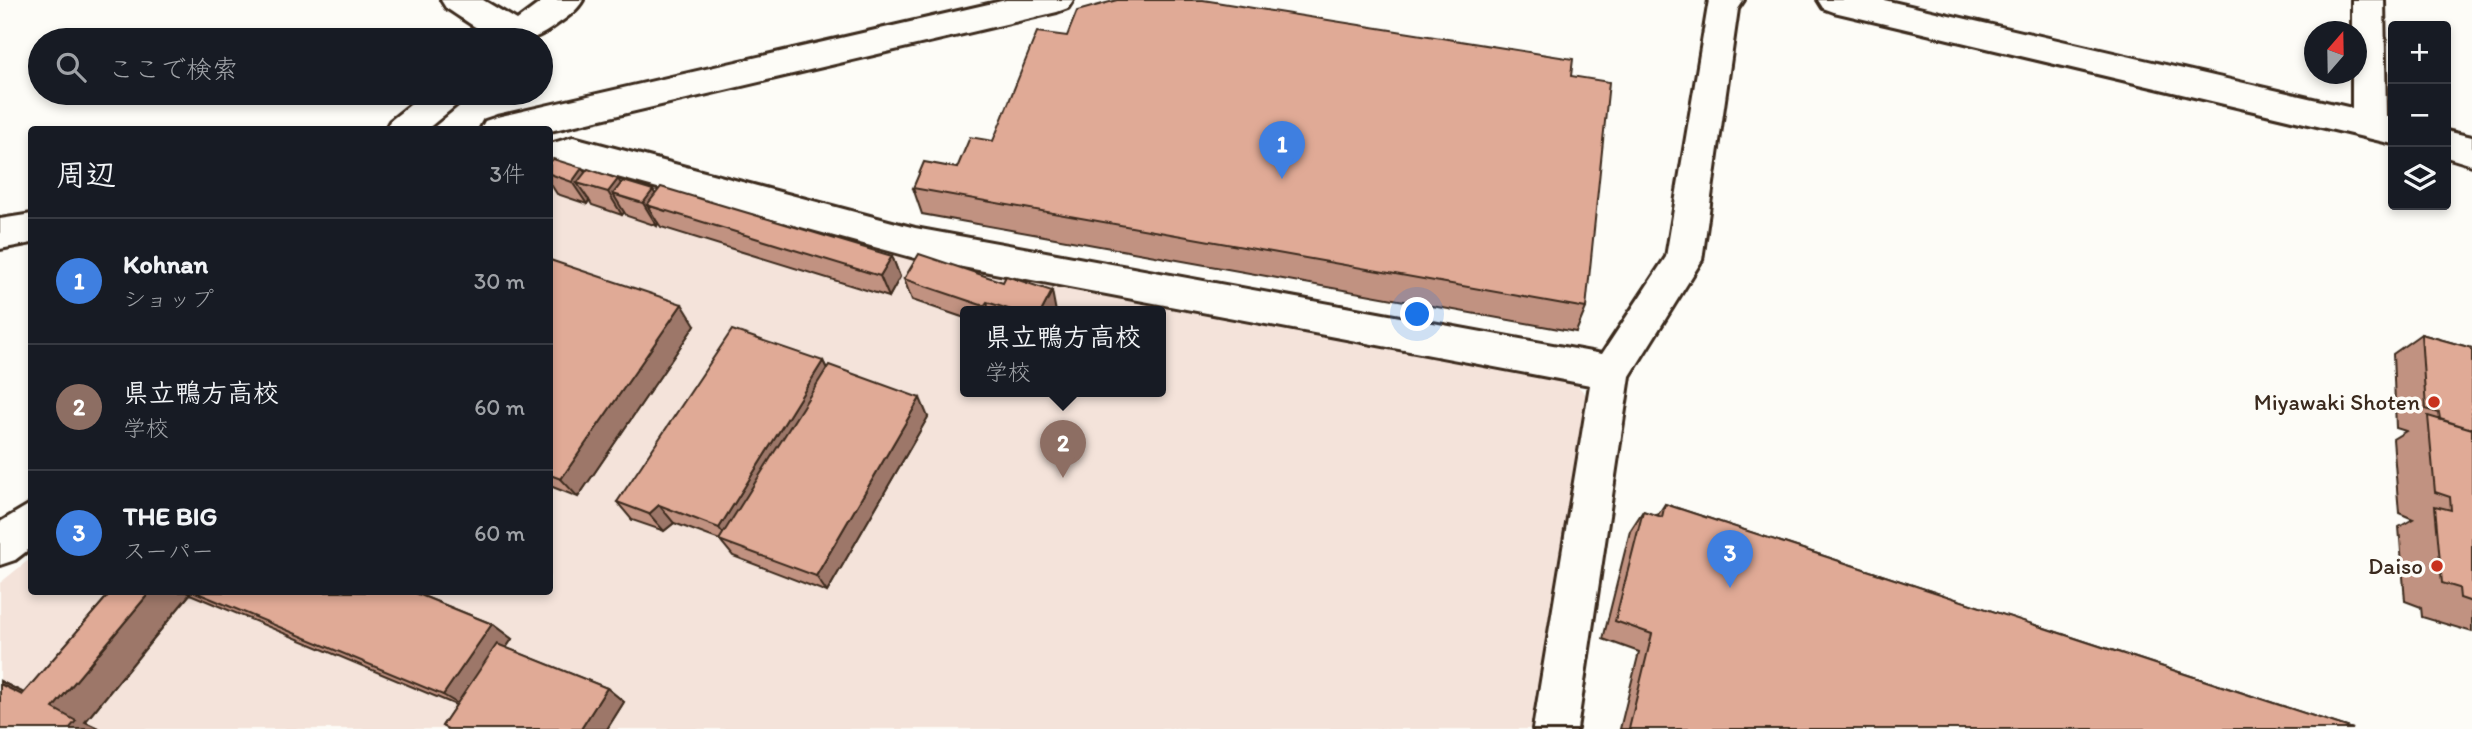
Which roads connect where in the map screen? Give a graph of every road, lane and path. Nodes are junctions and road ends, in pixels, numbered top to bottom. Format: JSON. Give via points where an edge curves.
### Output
{"nodes":[{"id":1,"x":457,"y":0,"type":"edge"},
{"id":2,"x":567,"y":0,"type":"edge"},
{"id":3,"x":1056,"y":0,"type":"edge"},
{"id":4,"x":1728,"y":0,"type":"edge"},
{"id":5,"x":1834,"y":0,"type":"edge"},
{"id":6,"x":2368,"y":0,"type":"edge"},
{"id":7,"x":500,"y":28,"type":"edge"},
{"id":8,"x":529,"y":28,"type":"edge"},
{"id":9,"x":433,"y":105,"type":"edge"},
{"id":10,"x":407,"y":126,"type":"edge"},
{"id":11,"x":514,"y":126,"type":"edge"},
{"id":12,"x":2381,"y":128,"type":"edge"},
{"id":13,"x":2451,"y":145,"type":"edge"},
{"id":14,"x":2472,"y":151,"type":"edge"},
{"id":15,"x":553,"y":156,"type":"edge"},
{"id":16,"x":28,"y":229,"type":"edge"},
{"id":17,"x":0,"y":234,"type":"edge"},
{"id":18,"x":1611,"y":372,"type":"junction"},
{"id":19,"x":28,"y":525,"type":"edge"},
{"id":20,"x":0,"y":547,"type":"edge"},
{"id":21,"x":1555,"y":729,"type":"edge"}],
"edges":[{"from":1,"to":7,"type":"street"},
{"from":2,"to":8,"type":"street"},
{"from":3,"to":11,"type":"street"},
{"from":4,"to":18,"type":"street","via":[[1723,4],[1684,260]]},
{"from":5,"to":12,"type":"street"},
{"from":6,"to":12,"type":"street"},
{"from":9,"to":10,"type":"street"},
{"from":13,"to":14,"type":"street"},
{"from":15,"to":18,"type":"street","via":[[573,151],[915,243]]},
{"from":16,"to":17,"type":"street"},
{"from":18,"to":21,"type":"street"},
{"from":19,"to":20,"type":"street"}]}
